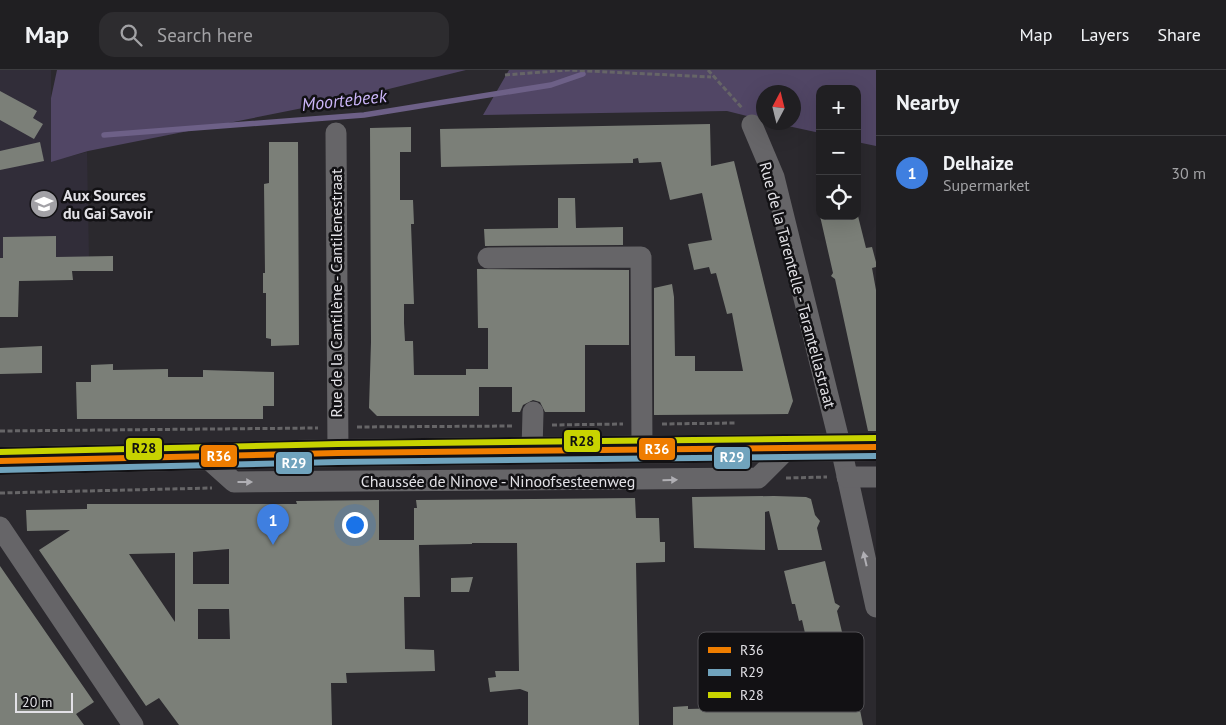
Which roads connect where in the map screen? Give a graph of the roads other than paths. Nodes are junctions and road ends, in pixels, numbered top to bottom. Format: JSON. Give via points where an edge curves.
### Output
{"nodes":[{"id":1,"x":752,"y":124,"type":"road end"},
{"id":2,"x":336,"y":133,"type":"dead end"},
{"id":3,"x":488,"y":258,"type":"dead end"},
{"id":4,"x":337,"y":440,"type":"junction"},
{"id":5,"x":841,"y":448,"type":"junction"},
{"id":6,"x":876,"y":448,"type":"edge"},
{"id":7,"x":787,"y":449,"type":"junction"},
{"id":8,"x":642,"y":451,"type":"junction"},
{"id":9,"x":399,"y":452,"type":"junction"},
{"id":10,"x":206,"y":457,"type":"junction"},
{"id":11,"x":0,"y":461,"type":"edge"},
{"id":12,"x":876,"y":476,"type":"edge"},
{"id":13,"x":847,"y":477,"type":"junction"},
{"id":14,"x":400,"y":482,"type":"junction"},
{"id":15,"x":0,"y":527,"type":"edge"},
{"id":16,"x":876,"y":607,"type":"edge"},
{"id":17,"x":134,"y":725,"type":"edge"}],
"edges":[{"from":1,"to":5,"type":"street","name":"Rue de la Tarentelle - Tarantellastraat","via":[[774,177]]},
{"from":2,"to":4,"type":"street","name":"Rue de la Cantilène - Cantilenestraat"},
{"from":3,"to":8,"type":"street","via":[[641,257]]},
{"from":4,"to":9,"type":"main road"},
{"from":4,"to":10,"type":"main road"},
{"from":5,"to":6,"type":"main road"},
{"from":5,"to":7,"type":"main road"},
{"from":5,"to":13,"type":"street","name":"Rue de la Tarentelle - Tarantellastraat"},
{"from":7,"to":8,"type":"main road"},
{"from":14,"to":7,"type":"street","name":"Chaussée de Ninove - Ninoofsesteenweg","one_way":true,"via":[[758,478]]},
{"from":8,"to":9,"type":"main road","via":[[532,430]]},
{"from":9,"to":14,"type":"street"},
{"from":10,"to":11,"type":"main road"},
{"from":10,"to":14,"type":"street","name":"Chaussée de Ninove - Ninoofsesteenweg","one_way":true,"via":[[234,482]]},
{"from":12,"to":13,"type":"street"},
{"from":16,"to":13,"type":"street","name":"Rue de la Tarentelle - Tarantellastraat","one_way":true},
{"from":15,"to":17,"type":"street"}]}
